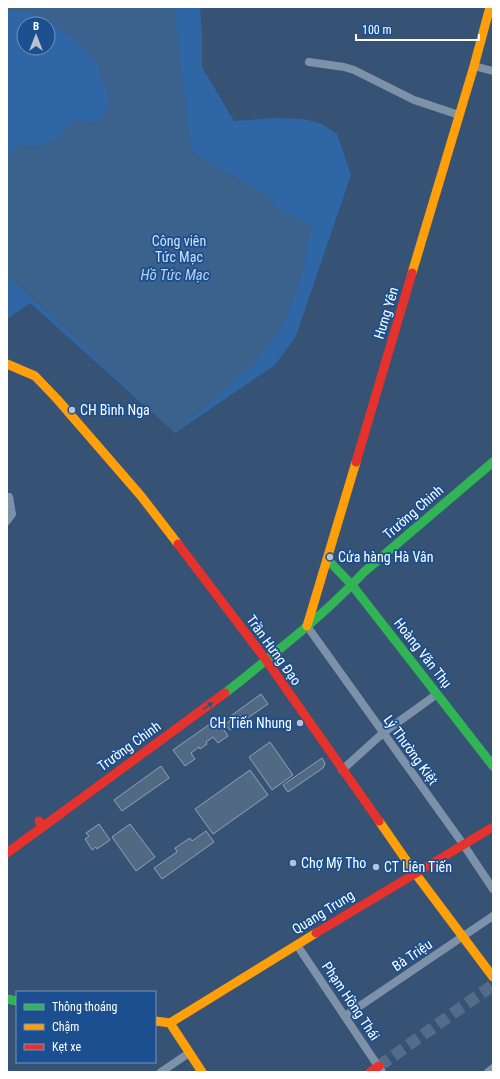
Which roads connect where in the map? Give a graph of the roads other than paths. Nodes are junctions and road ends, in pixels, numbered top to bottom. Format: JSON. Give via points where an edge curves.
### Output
{"nodes":[{"id":1,"x":490,"y":7,"type":"edge"},
{"id":2,"x":309,"y":62,"type":"dead end"},
{"id":3,"x":474,"y":66,"type":"junction"},
{"id":4,"x":493,"y":71,"type":"edge"},
{"id":5,"x":459,"y":115,"type":"junction"},
{"id":6,"x":7,"y":364,"type":"edge"},
{"id":7,"x":493,"y":462,"type":"edge"},
{"id":8,"x":493,"y":472,"type":"edge"},
{"id":9,"x":9,"y":497,"type":"dead end"},
{"id":10,"x":456,"y":498,"type":"junction"},
{"id":11,"x":7,"y":520,"type":"edge"},
{"id":12,"x":326,"y":560,"type":"junction"},
{"id":13,"x":352,"y":585,"type":"junction"},
{"id":14,"x":307,"y":626,"type":"junction"},
{"id":15,"x":266,"y":660,"type":"junction"},
{"id":16,"x":437,"y":694,"type":"junction"},
{"id":17,"x":383,"y":733,"type":"junction"},
{"id":18,"x":493,"y":766,"type":"edge"},
{"id":19,"x":342,"y":770,"type":"junction"},
{"id":20,"x":41,"y":824,"type":"junction"},
{"id":21,"x":493,"y":827,"type":"edge"},
{"id":22,"x":463,"y":844,"type":"junction"},
{"id":23,"x":7,"y":845,"type":"edge"},
{"id":24,"x":7,"y":853,"type":"edge"},
{"id":25,"x":415,"y":873,"type":"junction"},
{"id":26,"x":493,"y":889,"type":"edge"},
{"id":27,"x":493,"y":916,"type":"edge"},
{"id":28,"x":462,"y":936,"type":"junction"},
{"id":29,"x":297,"y":945,"type":"junction"},
{"id":30,"x":493,"y":977,"type":"edge"},
{"id":31,"x":345,"y":1016,"type":"junction"},
{"id":32,"x":156,"y":1021,"type":"edge"},
{"id":33,"x":170,"y":1023,"type":"junction"},
{"id":34,"x":189,"y":1053,"type":"junction"},
{"id":35,"x":493,"y":1068,"type":"edge"},
{"id":36,"x":380,"y":1069,"type":"edge"},
{"id":37,"x":161,"y":1072,"type":"edge"},
{"id":38,"x":202,"y":1072,"type":"edge"},
{"id":39,"x":370,"y":1072,"type":"edge"},
{"id":40,"x":488,"y":1072,"type":"edge"}],
"edges":[{"from":1,"to":3,"type":"main road","name":"Hưng Yên"},
{"from":2,"to":5,"type":"street","via":[[354,70],[414,100]]},
{"from":3,"to":4,"type":"street"},
{"from":3,"to":5,"type":"main road","name":"Hưng Yên"},
{"from":5,"to":12,"type":"main road","name":"Hưng Yên"},
{"from":6,"to":15,"type":"main road","name":"Trần Hưng Đạo","via":[[35,376],[57,399],[140,496]]},
{"from":7,"to":10,"type":"main road","name":"Trường Chinh"},
{"from":8,"to":10,"type":"main road","name":"Trường Chinh"},
{"from":9,"to":11,"type":"street","via":[[12,514]]},
{"from":10,"to":13,"type":"main road","name":"Trường Chinh","via":[[364,572]]},
{"from":12,"to":13,"type":"main road","name":"Hoàng Văn Thụ"},
{"from":12,"to":14,"type":"main road","name":"Hưng Yên"},
{"from":13,"to":14,"type":"main road","name":"Trường Chinh"},
{"from":13,"to":16,"type":"main road","name":"Hoàng Văn Thụ"},
{"from":14,"to":15,"type":"main road","name":"Trường Chinh"},
{"from":14,"to":17,"type":"street","name":"Lý Thường Kiệt"},
{"from":15,"to":19,"type":"main road","name":"Trần Hưng Đạo"},
{"from":15,"to":20,"type":"main road","name":"Trường Chinh","via":[[241,672]]},
{"from":16,"to":17,"type":"street"},
{"from":16,"to":18,"type":"main road","name":"Hoàng Văn Thụ"},
{"from":17,"to":19,"type":"street"},
{"from":17,"to":22,"type":"street","name":"Lý Thường Kiệt"},
{"from":19,"to":25,"type":"main road","name":"Trần Hưng Đạo"},
{"from":20,"to":23,"type":"main road","name":"Trường Chinh"},
{"from":20,"to":24,"type":"main road","name":"Trường Chinh"},
{"from":21,"to":22,"type":"main road","name":"Quang Trung"},
{"from":22,"to":25,"type":"main road","name":"Quang Trung"},
{"from":22,"to":26,"type":"street","name":"Lý Thường Kiệt"},
{"from":25,"to":28,"type":"main road","name":"Trần Hưng Đạo"},
{"from":25,"to":29,"type":"main road","name":"Quang Trung"},
{"from":27,"to":28,"type":"street","name":"Bà Triệu"},
{"from":28,"to":30,"type":"main road","name":"Trần Hưng Đạo"},
{"from":28,"to":31,"type":"street","name":"Bà Triệu"},
{"from":29,"to":31,"type":"street","name":"Phạm Hồng Thái"},
{"from":29,"to":33,"type":"main road","name":"Quang Trung"},
{"from":31,"to":36,"type":"street","name":"Phạm Hồng Thái"},
{"from":32,"to":33,"type":"main road"},
{"from":33,"to":34,"type":"main road"},
{"from":34,"to":37,"type":"street"},
{"from":34,"to":38,"type":"main road"},
{"from":35,"to":40,"type":"street"},
{"from":36,"to":39,"type":"main road"}]}
